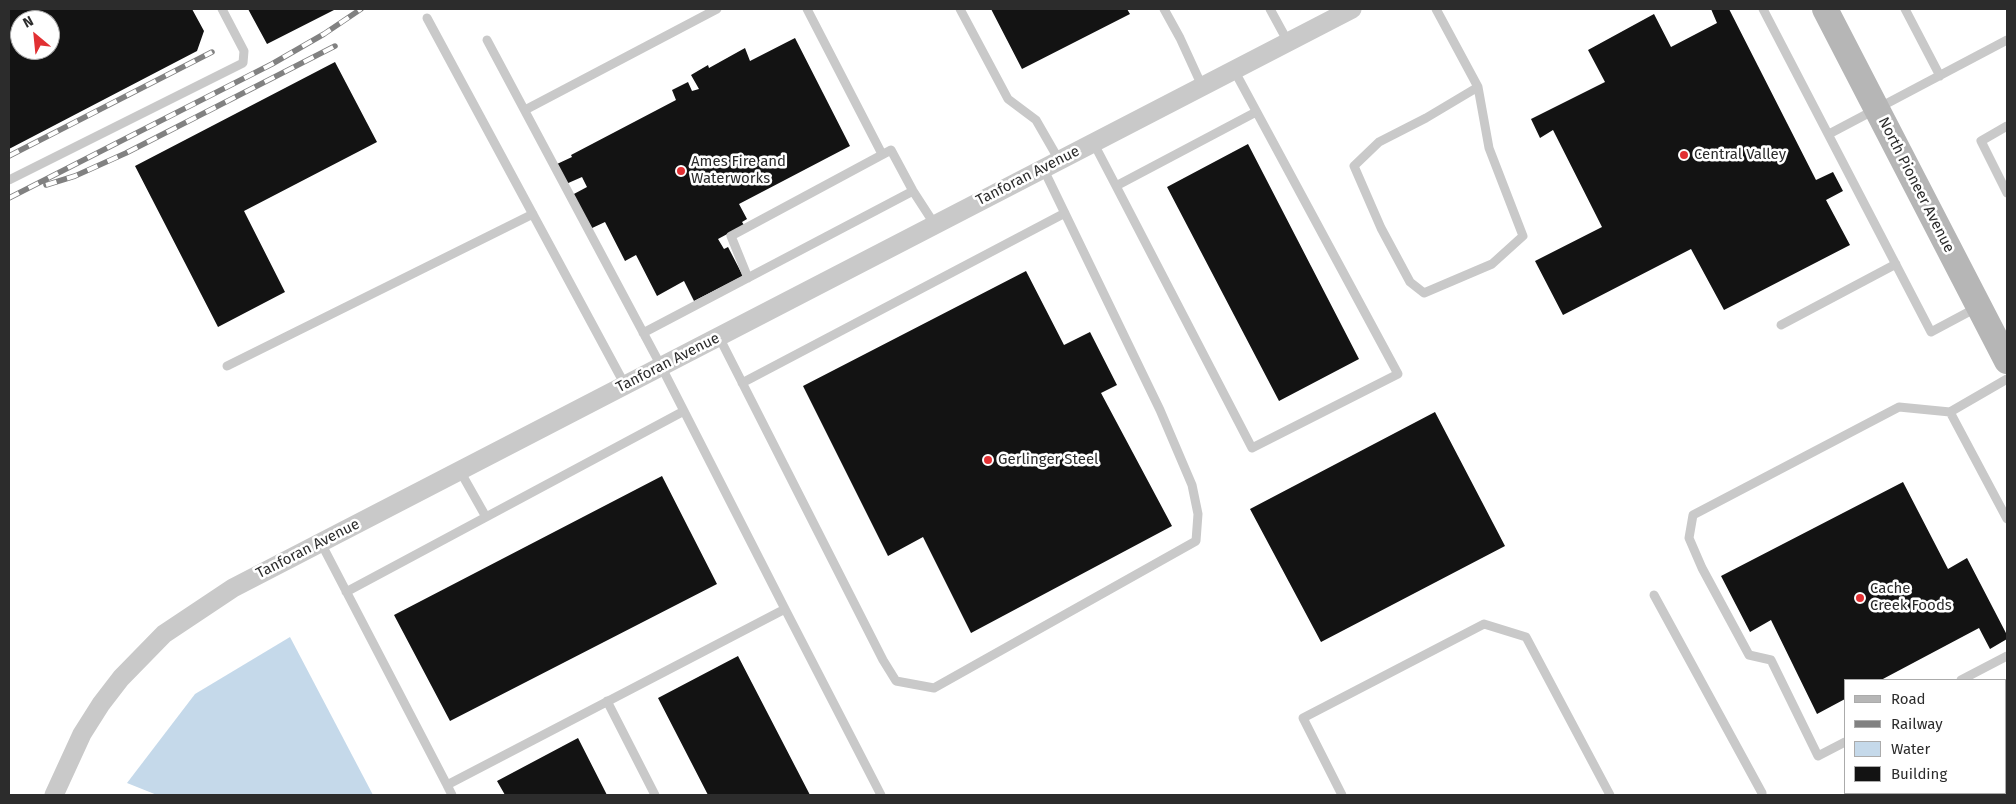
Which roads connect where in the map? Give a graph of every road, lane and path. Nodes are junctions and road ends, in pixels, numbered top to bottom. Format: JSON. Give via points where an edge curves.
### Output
{"nodes":[{"id":1,"x":222,"y":9,"type":"edge"},
{"id":2,"x":717,"y":9,"type":"edge"},
{"id":3,"x":807,"y":9,"type":"edge"},
{"id":4,"x":960,"y":9,"type":"edge"},
{"id":5,"x":1164,"y":9,"type":"edge"},
{"id":6,"x":1270,"y":9,"type":"edge"},
{"id":7,"x":1352,"y":9,"type":"edge"},
{"id":8,"x":1436,"y":9,"type":"edge"},
{"id":9,"x":1763,"y":9,"type":"edge"},
{"id":10,"x":1825,"y":9,"type":"edge"},
{"id":11,"x":1905,"y":9,"type":"edge"},
{"id":12,"x":427,"y":18,"type":"dead end"},
{"id":13,"x":487,"y":40,"type":"dead end"},
{"id":14,"x":2007,"y":40,"type":"edge"},
{"id":15,"x":1288,"y":42,"type":"junction"},
{"id":16,"x":1234,"y":70,"type":"junction"},
{"id":17,"x":1940,"y":76,"type":"junction"},
{"id":18,"x":1202,"y":86,"type":"junction"},
{"id":19,"x":1478,"y":87,"type":"junction"},
{"id":20,"x":1877,"y":109,"type":"junction"},
{"id":21,"x":525,"y":110,"type":"junction"},
{"id":22,"x":1256,"y":112,"type":"junction"},
{"id":23,"x":2007,"y":126,"type":"edge"},
{"id":24,"x":1829,"y":134,"type":"junction"},
{"id":25,"x":1093,"y":142,"type":"junction"},
{"id":26,"x":882,"y":154,"type":"junction"},
{"id":27,"x":1051,"y":164,"type":"junction"},
{"id":28,"x":9,"y":180,"type":"edge"},
{"id":29,"x":1116,"y":186,"type":"junction"},
{"id":30,"x":913,"y":191,"type":"junction"},
{"id":31,"x":2007,"y":193,"type":"edge"},
{"id":32,"x":1065,"y":213,"type":"junction"},
{"id":33,"x":533,"y":214,"type":"junction"},
{"id":34,"x":935,"y":225,"type":"junction"},
{"id":35,"x":1896,"y":264,"type":"junction"},
{"id":36,"x":748,"y":278,"type":"junction"},
{"id":37,"x":1979,"y":306,"type":"junction"},
{"id":38,"x":1781,"y":325,"type":"dead end"},
{"id":39,"x":643,"y":333,"type":"junction"},
{"id":40,"x":719,"y":337,"type":"junction"},
{"id":41,"x":2007,"y":361,"type":"edge"},
{"id":42,"x":227,"y":366,"type":"dead end"},
{"id":43,"x":661,"y":366,"type":"junction"},
{"id":44,"x":2007,"y":379,"type":"edge"},
{"id":45,"x":742,"y":383,"type":"junction"},
{"id":46,"x":625,"y":385,"type":"junction"},
{"id":47,"x":684,"y":411,"type":"junction"},
{"id":48,"x":1950,"y":412,"type":"junction"},
{"id":49,"x":460,"y":471,"type":"junction"},
{"id":50,"x":486,"y":517,"type":"junction"},
{"id":51,"x":2007,"y":519,"type":"edge"},
{"id":52,"x":321,"y":543,"type":"junction"},
{"id":53,"x":346,"y":592,"type":"junction"},
{"id":54,"x":1654,"y":595,"type":"dead end"},
{"id":55,"x":785,"y":609,"type":"junction"},
{"id":56,"x":2007,"y":656,"type":"edge"},
{"id":57,"x":1963,"y":679,"type":"edge"},
{"id":58,"x":607,"y":701,"type":"junction"},
{"id":59,"x":1844,"y":743,"type":"edge"},
{"id":60,"x":447,"y":785,"type":"junction"},
{"id":61,"x":54,"y":795,"type":"edge"},
{"id":62,"x":452,"y":795,"type":"edge"},
{"id":63,"x":655,"y":795,"type":"edge"},
{"id":64,"x":881,"y":795,"type":"edge"},
{"id":65,"x":1342,"y":795,"type":"edge"},
{"id":66,"x":1610,"y":795,"type":"edge"},
{"id":67,"x":1762,"y":795,"type":"edge"}],
"edges":[{"from":1,"to":28,"type":"lane","via":[[244,52],[243,63]]},
{"from":2,"to":21,"type":"lane"},
{"from":3,"to":26,"type":"lane"},
{"from":4,"to":27,"type":"lane","via":[[1008,98],[1036,120]]},
{"from":5,"to":18,"type":"lane"},
{"from":6,"to":15,"type":"lane"},
{"from":7,"to":15,"type":"street","name":"Tanforan Avenue"},
{"from":8,"to":19,"type":"lane"},
{"from":9,"to":24,"type":"lane"},
{"from":10,"to":20,"type":"street","name":"North Pioneer Avenue"},
{"from":11,"to":17,"type":"lane"},
{"from":12,"to":33,"type":"lane"},
{"from":13,"to":21,"type":"lane"},
{"from":14,"to":17,"type":"lane"},
{"from":15,"to":16,"type":"street","name":"Tanforan Avenue"},
{"from":16,"to":18,"type":"street","name":"Tanforan Avenue"},
{"from":16,"to":22,"type":"lane"},
{"from":17,"to":20,"type":"lane"},
{"from":18,"to":25,"type":"street","name":"Tanforan Avenue"},
{"from":19,"to":19,"type":"lane","via":[[1489,148],[1523,236],[1492,264],[1424,293],[1410,282],[1381,228],[1354,166],[1378,142]]},
{"from":20,"to":24,"type":"lane"},
{"from":20,"to":37,"type":"street","name":"North Pioneer Avenue"},
{"from":21,"to":39,"type":"lane"},
{"from":22,"to":29,"type":"lane"},
{"from":22,"to":29,"type":"lane","via":[[1398,374],[1252,448]]},
{"from":23,"to":31,"type":"lane","via":[[1981,140]]},
{"from":24,"to":35,"type":"lane"},
{"from":25,"to":27,"type":"street","name":"Tanforan Avenue"},
{"from":25,"to":29,"type":"lane"},
{"from":26,"to":30,"type":"lane","via":[[891,150]]},
{"from":26,"to":36,"type":"lane","via":[[731,236]]},
{"from":27,"to":32,"type":"lane"},
{"from":27,"to":34,"type":"street","name":"Tanforan Avenue"},
{"from":30,"to":34,"type":"lane"},
{"from":30,"to":36,"type":"lane"},
{"from":32,"to":45,"type":"lane"},
{"from":32,"to":45,"type":"lane","via":[[1160,410],[1192,485],[1198,514],[1196,541],[934,688],[896,681]]},
{"from":33,"to":42,"type":"lane"},
{"from":33,"to":46,"type":"lane"},
{"from":34,"to":40,"type":"street","name":"Tanforan Avenue"},
{"from":35,"to":37,"type":"lane","via":[[1931,332]]},
{"from":35,"to":38,"type":"lane"},
{"from":36,"to":39,"type":"lane"},
{"from":37,"to":41,"type":"street","name":"North Pioneer Avenue"},
{"from":39,"to":43,"type":"lane"},
{"from":40,"to":43,"type":"street","name":"Tanforan Avenue"},
{"from":40,"to":45,"type":"lane"},
{"from":43,"to":46,"type":"street","name":"Tanforan Avenue"},
{"from":43,"to":47,"type":"lane"},
{"from":44,"to":48,"type":"lane"},
{"from":46,"to":49,"type":"street","name":"Tanforan Avenue"},
{"from":47,"to":50,"type":"lane"},
{"from":47,"to":55,"type":"lane"},
{"from":48,"to":51,"type":"lane"},
{"from":48,"to":59,"type":"lane","via":[[1899,407],[1693,516],[1689,538],[1750,655],[1771,660],[1818,756]]},
{"from":49,"to":50,"type":"lane"},
{"from":49,"to":52,"type":"street","name":"Tanforan Avenue"},
{"from":50,"to":53,"type":"lane"},
{"from":52,"to":53,"type":"lane"},
{"from":52,"to":61,"type":"street","name":"Tanforan Avenue","via":[[233,588],[158,640],[101,704],[82,734]]},
{"from":53,"to":60,"type":"lane"},
{"from":54,"to":67,"type":"lane"},
{"from":55,"to":58,"type":"lane"},
{"from":55,"to":64,"type":"lane"},
{"from":56,"to":57,"type":"lane"},
{"from":58,"to":60,"type":"lane"},
{"from":58,"to":63,"type":"lane"},
{"from":60,"to":62,"type":"lane"},
{"from":65,"to":66,"type":"lane","via":[[1304,718],[1484,624],[1526,636]]}]}
